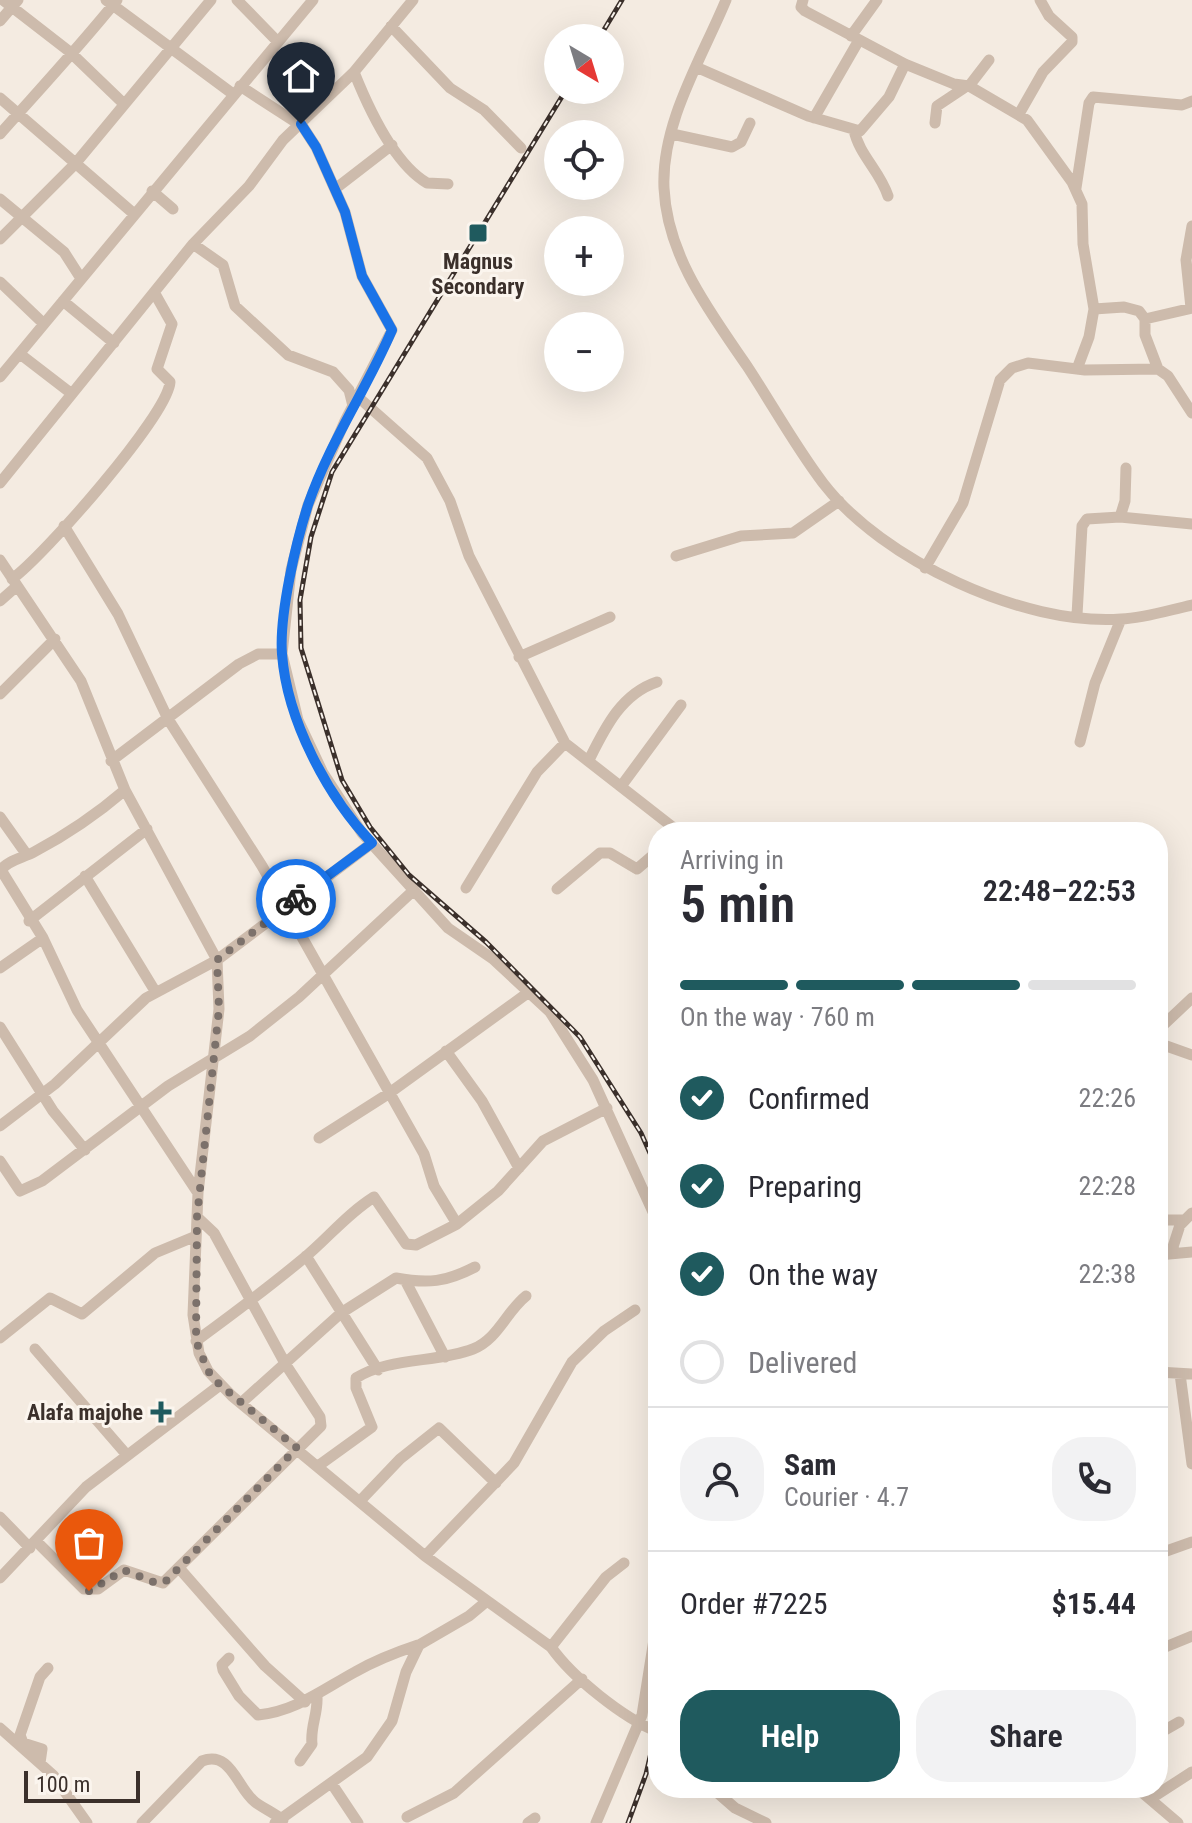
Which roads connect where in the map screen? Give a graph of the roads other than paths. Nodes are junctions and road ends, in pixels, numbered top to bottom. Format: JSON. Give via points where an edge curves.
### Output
{"nodes":[{"id":1,"x":211,"y":0,"type":"edge"},
{"id":2,"x":237,"y":0,"type":"edge"},
{"id":3,"x":313,"y":0,"type":"edge"},
{"id":4,"x":413,"y":0,"type":"edge"},
{"id":5,"x":726,"y":0,"type":"edge"},
{"id":6,"x":803,"y":0,"type":"edge"},
{"id":7,"x":877,"y":0,"type":"edge"},
{"id":8,"x":1040,"y":0,"type":"edge"},
{"id":9,"x":11,"y":2,"type":"edge"},
{"id":10,"x":112,"y":2,"type":"edge"},
{"id":11,"x":0,"y":21,"type":"edge"},
{"id":12,"x":391,"y":26,"type":"junction"},
{"id":13,"x":855,"y":38,"type":"junction"},
{"id":14,"x":276,"y":40,"type":"junction"},
{"id":15,"x":172,"y":47,"type":"junction"},
{"id":16,"x":70,"y":52,"type":"junction"},
{"id":17,"x":989,"y":60,"type":"dead end"},
{"id":18,"x":905,"y":64,"type":"junction"},
{"id":19,"x":696,"y":67,"type":"junction"},
{"id":20,"x":354,"y":72,"type":"junction"},
{"id":21,"x":967,"y":87,"type":"junction"},
{"id":22,"x":237,"y":90,"type":"junction"},
{"id":23,"x":0,"y":98,"type":"edge"},
{"id":24,"x":1192,"y":101,"type":"edge"},
{"id":25,"x":124,"y":104,"type":"junction"},
{"id":26,"x":1019,"y":114,"type":"junction"},
{"id":27,"x":20,"y":115,"type":"junction"},
{"id":28,"x":814,"y":118,"type":"junction"},
{"id":29,"x":750,"y":123,"type":"dead end"},
{"id":30,"x":935,"y":123,"type":"dead end"},
{"id":31,"x":300,"y":125,"type":"junction"},
{"id":32,"x":854,"y":130,"type":"junction"},
{"id":33,"x":0,"y":134,"type":"edge"},
{"id":34,"x":672,"y":134,"type":"junction"},
{"id":35,"x":392,"y":145,"type":"junction"},
{"id":36,"x":521,"y":148,"type":"dead end"},
{"id":37,"x":75,"y":164,"type":"junction"},
{"id":38,"x":326,"y":169,"type":"junction"},
{"id":39,"x":351,"y":178,"type":"junction"},
{"id":40,"x":448,"y":184,"type":"dead end"},
{"id":41,"x":1076,"y":188,"type":"junction"},
{"id":42,"x":335,"y":189,"type":"junction"},
{"id":43,"x":152,"y":191,"type":"junction"},
{"id":44,"x":888,"y":196,"type":"dead end"},
{"id":45,"x":0,"y":199,"type":"edge"},
{"id":46,"x":173,"y":209,"type":"dead end"},
{"id":47,"x":133,"y":213,"type":"junction"},
{"id":48,"x":20,"y":218,"type":"junction"},
{"id":49,"x":1192,"y":226,"type":"edge"},
{"id":50,"x":0,"y":239,"type":"edge"},
{"id":51,"x":193,"y":244,"type":"junction"},
{"id":52,"x":80,"y":277,"type":"junction"},
{"id":53,"x":0,"y":282,"type":"edge"},
{"id":54,"x":154,"y":292,"type":"junction"},
{"id":55,"x":63,"y":301,"type":"junction"},
{"id":56,"x":1191,"y":308,"type":"edge"},
{"id":57,"x":1094,"y":309,"type":"junction"},
{"id":58,"x":1145,"y":319,"type":"junction"},
{"id":59,"x":44,"y":324,"type":"junction"},
{"id":60,"x":114,"y":343,"type":"junction"},
{"id":61,"x":20,"y":354,"type":"junction"},
{"id":62,"x":1077,"y":369,"type":"junction"},
{"id":63,"x":1158,"y":369,"type":"junction"},
{"id":64,"x":0,"y":377,"type":"edge"},
{"id":65,"x":72,"y":394,"type":"junction"},
{"id":66,"x":355,"y":402,"type":"junction"},
{"id":67,"x":1192,"y":413,"type":"edge"},
{"id":68,"x":1126,"y":468,"type":"dead end"},
{"id":69,"x":0,"y":483,"type":"edge"},
{"id":70,"x":839,"y":501,"type":"junction"},
{"id":71,"x":1120,"y":517,"type":"junction"},
{"id":72,"x":1192,"y":524,"type":"edge"},
{"id":73,"x":64,"y":526,"type":"junction"},
{"id":74,"x":676,"y":556,"type":"dead end"},
{"id":75,"x":0,"y":560,"type":"edge"},
{"id":76,"x":925,"y":568,"type":"junction"},
{"id":77,"x":15,"y":582,"type":"junction"},
{"id":78,"x":0,"y":601,"type":"edge"},
{"id":79,"x":1192,"y":605,"type":"edge"},
{"id":80,"x":1077,"y":615,"type":"junction"},
{"id":81,"x":610,"y":617,"type":"dead end"},
{"id":82,"x":1121,"y":619,"type":"junction"},
{"id":83,"x":55,"y":639,"type":"junction"},
{"id":84,"x":282,"y":654,"type":"junction"},
{"id":85,"x":519,"y":657,"type":"junction"},
{"id":86,"x":657,"y":682,"type":"dead end"},
{"id":87,"x":0,"y":694,"type":"edge"},
{"id":88,"x":681,"y":705,"type":"dead end"},
{"id":89,"x":168,"y":719,"type":"junction"},
{"id":90,"x":1080,"y":742,"type":"dead end"},
{"id":91,"x":565,"y":743,"type":"junction"},
{"id":92,"x":589,"y":760,"type":"junction"},
{"id":93,"x":111,"y":761,"type":"junction"},
{"id":94,"x":622,"y":785,"type":"junction"},
{"id":95,"x":125,"y":790,"type":"junction"},
{"id":96,"x":0,"y":817,"type":"edge"},
{"id":97,"x":665,"y":822,"type":"edge"},
{"id":98,"x":147,"y":829,"type":"junction"},
{"id":99,"x":372,"y":843,"type":"junction"},
{"id":100,"x":27,"y":855,"type":"junction"},
{"id":101,"x":648,"y":860,"type":"edge"},
{"id":102,"x":85,"y":876,"type":"junction"},
{"id":103,"x":466,"y":888,"type":"dead end"},
{"id":104,"x":557,"y":889,"type":"dead end"},
{"id":105,"x":414,"y":890,"type":"junction"},
{"id":106,"x":285,"y":908,"type":"junction"},
{"id":107,"x":29,"y":921,"type":"junction"},
{"id":108,"x":43,"y":938,"type":"junction"},
{"id":109,"x":217,"y":960,"type":"junction"},
{"id":110,"x":0,"y":968,"type":"edge"},
{"id":111,"x":324,"y":974,"type":"junction"},
{"id":112,"x":155,"y":991,"type":"junction"},
{"id":113,"x":529,"y":992,"type":"junction"},
{"id":114,"x":1192,"y":998,"type":"edge"},
{"id":115,"x":1168,"y":1021,"type":"edge"},
{"id":116,"x":0,"y":1027,"type":"edge"},
{"id":117,"x":99,"y":1043,"type":"junction"},
{"id":118,"x":1168,"y":1047,"type":"edge"},
{"id":119,"x":446,"y":1051,"type":"junction"},
{"id":120,"x":1192,"y":1055,"type":"edge"},
{"id":121,"x":213,"y":1058,"type":"junction"},
{"id":122,"x":42,"y":1094,"type":"junction"},
{"id":123,"x":388,"y":1094,"type":"junction"},
{"id":124,"x":141,"y":1107,"type":"junction"},
{"id":125,"x":607,"y":1108,"type":"junction"},
{"id":126,"x":0,"y":1126,"type":"edge"},
{"id":127,"x":319,"y":1138,"type":"dead end"},
{"id":128,"x":85,"y":1150,"type":"junction"},
{"id":129,"x":0,"y":1161,"type":"edge"},
{"id":130,"x":519,"y":1168,"type":"junction"},
{"id":131,"x":198,"y":1193,"type":"junction"},
{"id":132,"x":648,"y":1200,"type":"edge"},
{"id":133,"x":1188,"y":1216,"type":"edge"},
{"id":134,"x":197,"y":1217,"type":"junction"},
{"id":135,"x":1168,"y":1219,"type":"edge"},
{"id":136,"x":457,"y":1224,"type":"junction"},
{"id":137,"x":1168,"y":1230,"type":"edge"},
{"id":138,"x":196,"y":1236,"type":"junction"},
{"id":139,"x":1175,"y":1240,"type":"junction"},
{"id":140,"x":1192,"y":1252,"type":"edge"},
{"id":141,"x":1168,"y":1253,"type":"edge"},
{"id":142,"x":1171,"y":1253,"type":"junction"},
{"id":143,"x":306,"y":1256,"type":"junction"},
{"id":144,"x":475,"y":1267,"type":"dead end"},
{"id":145,"x":405,"y":1280,"type":"junction"},
{"id":146,"x":526,"y":1296,"type":"dead end"},
{"id":147,"x":250,"y":1301,"type":"junction"},
{"id":148,"x":635,"y":1310,"type":"dead end"},
{"id":149,"x":341,"y":1313,"type":"junction"},
{"id":150,"x":0,"y":1338,"type":"edge"},
{"id":151,"x":196,"y":1341,"type":"junction"},
{"id":152,"x":35,"y":1349,"type":"dead end"},
{"id":153,"x":445,"y":1357,"type":"junction"},
{"id":154,"x":286,"y":1365,"type":"junction"},
{"id":155,"x":378,"y":1370,"type":"junction"},
{"id":156,"x":1186,"y":1374,"type":"edge"},
{"id":157,"x":220,"y":1385,"type":"junction"},
{"id":158,"x":241,"y":1403,"type":"junction"},
{"id":159,"x":297,"y":1448,"type":"junction"},
{"id":160,"x":126,"y":1454,"type":"junction"},
{"id":161,"x":1192,"y":1464,"type":"edge"},
{"id":162,"x":318,"y":1466,"type":"junction"},
{"id":163,"x":496,"y":1483,"type":"junction"},
{"id":164,"x":360,"y":1501,"type":"junction"},
{"id":165,"x":0,"y":1517,"type":"edge"},
{"id":166,"x":1192,"y":1542,"type":"edge"},
{"id":167,"x":33,"y":1545,"type":"junction"},
{"id":168,"x":1168,"y":1550,"type":"edge"},
{"id":169,"x":425,"y":1556,"type":"junction"},
{"id":170,"x":624,"y":1563,"type":"dead end"},
{"id":171,"x":179,"y":1568,"type":"junction"},
{"id":172,"x":4,"y":1574,"type":"edge"},
{"id":173,"x":0,"y":1589,"type":"edge"},
{"id":174,"x":487,"y":1601,"type":"junction"},
{"id":175,"x":1192,"y":1636,"type":"edge"},
{"id":176,"x":419,"y":1645,"type":"junction"},
{"id":177,"x":1168,"y":1646,"type":"edge"},
{"id":178,"x":551,"y":1647,"type":"junction"},
{"id":179,"x":229,"y":1658,"type":"dead end"},
{"id":180,"x":48,"y":1668,"type":"dead end"},
{"id":181,"x":648,"y":1668,"type":"edge"},
{"id":182,"x":582,"y":1679,"type":"junction"},
{"id":183,"x":317,"y":1697,"type":"junction"},
{"id":184,"x":305,"y":1702,"type":"junction"},
{"id":185,"x":1179,"y":1722,"type":"dead end"},
{"id":186,"x":638,"y":1723,"type":"junction"},
{"id":187,"x":0,"y":1728,"type":"edge"},
{"id":188,"x":648,"y":1728,"type":"edge"},
{"id":189,"x":1168,"y":1728,"type":"edge"},
{"id":190,"x":300,"y":1761,"type":"dead end"},
{"id":191,"x":40,"y":1763,"type":"junction"},
{"id":192,"x":1192,"y":1772,"type":"edge"},
{"id":193,"x":332,"y":1784,"type":"junction"},
{"id":194,"x":1168,"y":1787,"type":"edge"},
{"id":195,"x":724,"y":1798,"type":"edge"},
{"id":196,"x":1150,"y":1799,"type":"edge"},
{"id":197,"x":407,"y":1817,"type":"dead end"},
{"id":198,"x":279,"y":1821,"type":"edge"},
{"id":199,"x":87,"y":1823,"type":"edge"},
{"id":200,"x":142,"y":1823,"type":"edge"},
{"id":201,"x":358,"y":1823,"type":"edge"},
{"id":202,"x":596,"y":1823,"type":"edge"},
{"id":203,"x":766,"y":1823,"type":"edge"},
{"id":204,"x":1178,"y":1823,"type":"edge"}],
"edges":[{"from":1,"to":15,"type":"street"},
{"from":2,"to":14,"type":"street"},
{"from":3,"to":14,"type":"street"},
{"from":4,"to":12,"type":"street"},
{"from":5,"to":19,"type":"street"},
{"from":6,"to":13,"type":"street","via":[[803,10]]},
{"from":7,"to":13,"type":"street"},
{"from":8,"to":26,"type":"street","via":[[1072,42],[1043,72]]},
{"from":9,"to":11,"type":"street"},
{"from":9,"to":16,"type":"street"},
{"from":10,"to":15,"type":"street"},
{"from":10,"to":16,"type":"street"},
{"from":12,"to":20,"type":"street"},
{"from":12,"to":36,"type":"street","via":[[450,88],[484,110]]},
{"from":13,"to":18,"type":"street"},
{"from":13,"to":28,"type":"street"},
{"from":14,"to":22,"type":"street"},
{"from":15,"to":22,"type":"street"},
{"from":15,"to":25,"type":"street"},
{"from":16,"to":25,"type":"street"},
{"from":16,"to":27,"type":"street"},
{"from":17,"to":21,"type":"street"},
{"from":18,"to":21,"type":"street"},
{"from":18,"to":32,"type":"street","via":[[866,127]]},
{"from":19,"to":28,"type":"street"},
{"from":19,"to":34,"type":"street"},
{"from":20,"to":31,"type":"street"},
{"from":20,"to":35,"type":"street"},
{"from":21,"to":26,"type":"street"},
{"from":21,"to":30,"type":"street","via":[[937,106]]},
{"from":22,"to":31,"type":"street"},
{"from":22,"to":43,"type":"street"},
{"from":23,"to":27,"type":"street"},
{"from":24,"to":41,"type":"street","via":[[1182,105],[1093,97]]},
{"from":25,"to":37,"type":"street"},
{"from":26,"to":41,"type":"street"},
{"from":27,"to":33,"type":"street"},
{"from":27,"to":37,"type":"street"},
{"from":28,"to":32,"type":"street"},
{"from":29,"to":34,"type":"street","via":[[741,142],[732,147]]},
{"from":31,"to":38,"type":"street"},
{"from":31,"to":51,"type":"street"},
{"from":32,"to":44,"type":"street"},
{"from":34,"to":70,"type":"street","via":[[664,191],[677,252],[705,304]]},
{"from":35,"to":39,"type":"street"},
{"from":35,"to":40,"type":"street","via":[[422,181]]},
{"from":37,"to":47,"type":"street"},
{"from":37,"to":48,"type":"street"},
{"from":38,"to":39,"type":"street"},
{"from":38,"to":42,"type":"street"},
{"from":39,"to":42,"type":"street"},
{"from":41,"to":57,"type":"street"},
{"from":42,"to":66,"type":"street","via":[[362,276],[392,330]]},
{"from":43,"to":46,"type":"street"},
{"from":43,"to":47,"type":"street"},
{"from":45,"to":48,"type":"street"},
{"from":47,"to":52,"type":"street"},
{"from":48,"to":50,"type":"street"},
{"from":48,"to":52,"type":"street","via":[[64,252]]},
{"from":49,"to":56,"type":"street","via":[[1186,260]]},
{"from":51,"to":54,"type":"street"},
{"from":51,"to":66,"type":"street","via":[[223,265],[235,306],[288,355],[333,372]]},
{"from":52,"to":55,"type":"street"},
{"from":53,"to":59,"type":"street"},
{"from":54,"to":60,"type":"street"},
{"from":54,"to":73,"type":"street","via":[[172,324],[157,367],[169,388],[141,432]]},
{"from":55,"to":59,"type":"street"},
{"from":55,"to":60,"type":"street"},
{"from":56,"to":58,"type":"street"},
{"from":57,"to":58,"type":"street","via":[[1134,309]]},
{"from":57,"to":62,"type":"street"},
{"from":58,"to":63,"type":"street","via":[[1145,335]]},
{"from":59,"to":61,"type":"street"},
{"from":60,"to":65,"type":"street"},
{"from":61,"to":64,"type":"street"},
{"from":61,"to":65,"type":"street"},
{"from":62,"to":63,"type":"street"},
{"from":62,"to":76,"type":"street","via":[[1028,363],[1012,368],[1000,380],[963,503]]},
{"from":63,"to":67,"type":"street"},
{"from":65,"to":69,"type":"street"},
{"from":66,"to":84,"type":"street","via":[[308,505],[291,570]]},
{"from":66,"to":85,"type":"street","via":[[427,458]]},
{"from":68,"to":71,"type":"street"},
{"from":70,"to":74,"type":"street","via":[[793,533],[741,536]]},
{"from":70,"to":76,"type":"street","via":[[893,549]]},
{"from":71,"to":72,"type":"street"},
{"from":71,"to":80,"type":"street","via":[[1087,519],[1082,526]]},
{"from":73,"to":77,"type":"street"},
{"from":73,"to":89,"type":"street","via":[[118,614]]},
{"from":75,"to":77,"type":"street"},
{"from":76,"to":80,"type":"street","via":[[1020,604]]},
{"from":77,"to":78,"type":"street"},
{"from":77,"to":83,"type":"street"},
{"from":79,"to":82,"type":"street"},
{"from":80,"to":82,"type":"street"},
{"from":81,"to":85,"type":"street"},
{"from":82,"to":90,"type":"street","via":[[1095,683]]},
{"from":83,"to":87,"type":"street"},
{"from":83,"to":93,"type":"street","via":[[81,681]]},
{"from":84,"to":89,"type":"street","via":[[258,654],[239,664]]},
{"from":84,"to":99,"type":"street","via":[[311,749],[342,805]]},
{"from":85,"to":91,"type":"street"},
{"from":86,"to":92,"type":"street","via":[[634,694],[613,716]]},
{"from":88,"to":94,"type":"street"},
{"from":89,"to":93,"type":"street"},
{"from":89,"to":106,"type":"street"},
{"from":91,"to":92,"type":"street"},
{"from":91,"to":103,"type":"street","via":[[537,772]]},
{"from":92,"to":94,"type":"street"},
{"from":93,"to":95,"type":"street"},
{"from":94,"to":97,"type":"street"},
{"from":95,"to":98,"type":"street"},
{"from":95,"to":100,"type":"street"},
{"from":96,"to":100,"type":"street"},
{"from":98,"to":102,"type":"street"},
{"from":98,"to":109,"type":"street"},
{"from":99,"to":105,"type":"street"},
{"from":99,"to":106,"type":"street"},
{"from":100,"to":107,"type":"street","via":[[1,870]]},
{"from":101,"to":104,"type":"street","via":[[637,869],[600,853]]},
{"from":102,"to":107,"type":"street"},
{"from":102,"to":112,"type":"street"},
{"from":105,"to":111,"type":"street"},
{"from":105,"to":113,"type":"street","via":[[454,934],[493,959]]},
{"from":106,"to":109,"type":"street"},
{"from":106,"to":111,"type":"street"},
{"from":107,"to":108,"type":"street"},
{"from":108,"to":110,"type":"street"},
{"from":108,"to":117,"type":"street"},
{"from":109,"to":112,"type":"street"},
{"from":109,"to":121,"type":"street"},
{"from":111,"to":121,"type":"street","via":[[250,1036]]},
{"from":111,"to":123,"type":"street"},
{"from":112,"to":117,"type":"street"},
{"from":113,"to":119,"type":"street"},
{"from":113,"to":125,"type":"street","via":[[550,1012]]},
{"from":114,"to":115,"type":"street"},
{"from":116,"to":122,"type":"street"},
{"from":117,"to":122,"type":"street"},
{"from":117,"to":124,"type":"street"},
{"from":118,"to":120,"type":"street"},
{"from":119,"to":123,"type":"street"},
{"from":119,"to":130,"type":"street","via":[[482,1101]]},
{"from":121,"to":124,"type":"street"},
{"from":121,"to":131,"type":"street"},
{"from":122,"to":126,"type":"street"},
{"from":122,"to":128,"type":"street"},
{"from":123,"to":127,"type":"street"},
{"from":123,"to":136,"type":"street"},
{"from":124,"to":128,"type":"street"},
{"from":124,"to":131,"type":"street"},
{"from":125,"to":130,"type":"street","via":[[543,1141]]},
{"from":125,"to":132,"type":"street"},
{"from":128,"to":129,"type":"street","via":[[26,1191],[15,1187]]},
{"from":130,"to":136,"type":"street"},
{"from":131,"to":134,"type":"street"},
{"from":133,"to":135,"type":"street"},
{"from":133,"to":139,"type":"street"},
{"from":134,"to":138,"type":"street"},
{"from":134,"to":147,"type":"street","via":[[217,1239]]},
{"from":136,"to":143,"type":"street","via":[[411,1245],[374,1197]]},
{"from":137,"to":139,"type":"street"},
{"from":138,"to":150,"type":"street","via":[[155,1253],[82,1314],[50,1298]]},
{"from":138,"to":151,"type":"street"},
{"from":139,"to":142,"type":"street"},
{"from":140,"to":142,"type":"street"},
{"from":141,"to":142,"type":"street"},
{"from":143,"to":147,"type":"street"},
{"from":143,"to":149,"type":"street"},
{"from":144,"to":145,"type":"street","via":[[439,1282]]},
{"from":145,"to":149,"type":"street","via":[[393,1279]]},
{"from":145,"to":153,"type":"street"},
{"from":146,"to":153,"type":"street","via":[[483,1344]]},
{"from":147,"to":151,"type":"street"},
{"from":147,"to":154,"type":"street"},
{"from":148,"to":163,"type":"street","via":[[572,1362],[514,1463]]},
{"from":149,"to":154,"type":"street"},
{"from":149,"to":155,"type":"street"},
{"from":151,"to":157,"type":"street"},
{"from":152,"to":160,"type":"street"},
{"from":153,"to":155,"type":"street"},
{"from":154,"to":158,"type":"street"},
{"from":154,"to":159,"type":"street","via":[[321,1422]]},
{"from":155,"to":162,"type":"street","via":[[355,1382],[371,1429]]},
{"from":156,"to":161,"type":"street"},
{"from":157,"to":158,"type":"street"},
{"from":157,"to":160,"type":"street"},
{"from":158,"to":159,"type":"street"},
{"from":159,"to":162,"type":"street"},
{"from":159,"to":171,"type":"street"},
{"from":160,"to":167,"type":"street","via":[[86,1487]]},
{"from":162,"to":164,"type":"street"},
{"from":163,"to":164,"type":"street","via":[[439,1428]]},
{"from":163,"to":169,"type":"street"},
{"from":164,"to":169,"type":"street"},
{"from":165,"to":167,"type":"street"},
{"from":166,"to":168,"type":"street"},
{"from":167,"to":171,"type":"street","via":[[89,1591],[122,1570],[161,1583]]},
{"from":167,"to":172,"type":"street"},
{"from":169,"to":174,"type":"street"},
{"from":170,"to":178,"type":"street","via":[[606,1577]]},
{"from":171,"to":184,"type":"street","via":[[265,1666]]},
{"from":172,"to":173,"type":"street"},
{"from":174,"to":176,"type":"street"},
{"from":174,"to":178,"type":"street"},
{"from":175,"to":177,"type":"street"},
{"from":176,"to":183,"type":"street","via":[[354,1673]]},
{"from":176,"to":193,"type":"street","via":[[387,1732],[367,1757]]},
{"from":178,"to":182,"type":"street"},
{"from":179,"to":184,"type":"street","via":[[223,1670],[258,1715]]},
{"from":180,"to":191,"type":"street","via":[[20,1735],[23,1743],[42,1749]]},
{"from":181,"to":186,"type":"street"},
{"from":182,"to":186,"type":"street"},
{"from":182,"to":197,"type":"street","via":[[454,1793]]},
{"from":183,"to":184,"type":"street"},
{"from":183,"to":190,"type":"street","via":[[312,1744]]},
{"from":185,"to":189,"type":"street"},
{"from":186,"to":188,"type":"street"},
{"from":186,"to":202,"type":"street"},
{"from":187,"to":191,"type":"street"},
{"from":191,"to":199,"type":"street"},
{"from":192,"to":194,"type":"street"},
{"from":193,"to":198,"type":"street"},
{"from":193,"to":201,"type":"street"},
{"from":195,"to":203,"type":"street"},
{"from":196,"to":204,"type":"street"},
{"from":198,"to":200,"type":"street","via":[[254,1801],[224,1762],[214,1758],[202,1761]]}]}
